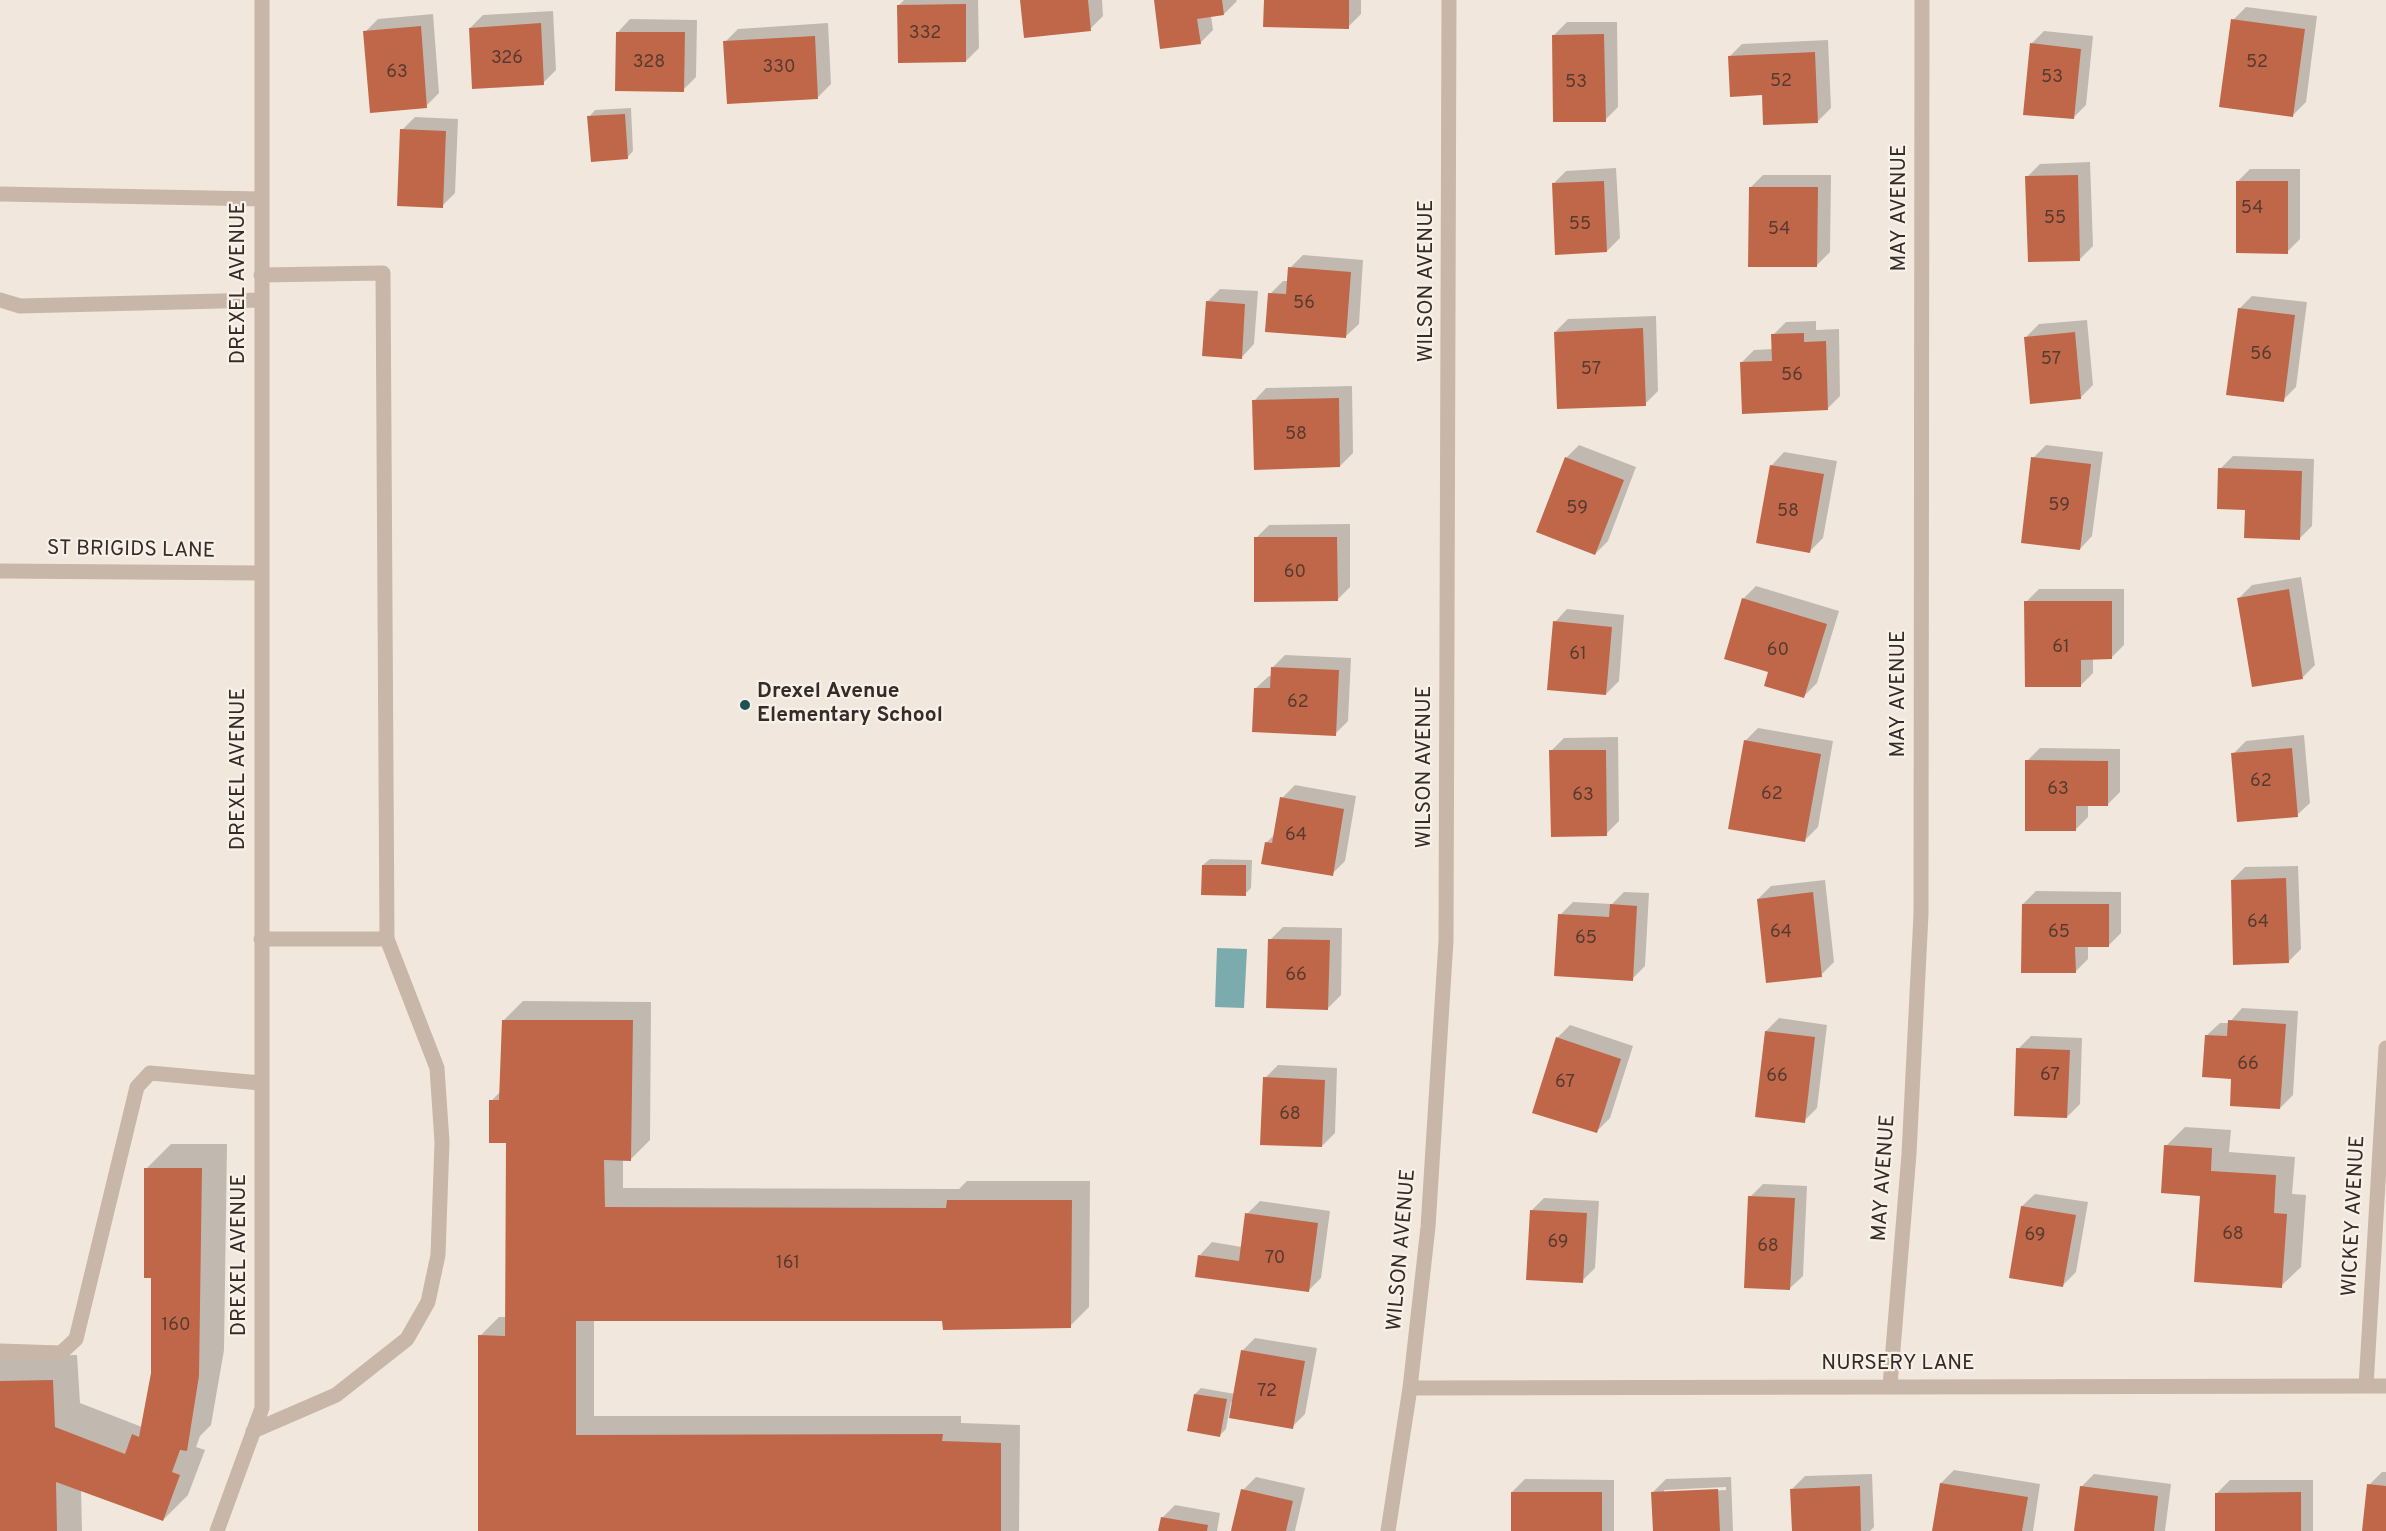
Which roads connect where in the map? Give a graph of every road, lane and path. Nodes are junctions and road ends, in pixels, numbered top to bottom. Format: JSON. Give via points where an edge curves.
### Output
{"nodes":[{"id":1,"x":262,"y":0,"type":"edge"},
{"id":2,"x":1449,"y":0,"type":"edge"},
{"id":3,"x":1922,"y":0,"type":"edge"},
{"id":4,"x":0,"y":194,"type":"edge"},
{"id":5,"x":261,"y":199,"type":"junction"},
{"id":6,"x":261,"y":275,"type":"junction"},
{"id":7,"x":0,"y":300,"type":"edge"},
{"id":8,"x":261,"y":300,"type":"junction"},
{"id":9,"x":0,"y":571,"type":"edge"},
{"id":10,"x":261,"y":573,"type":"junction"},
{"id":11,"x":261,"y":939,"type":"junction"},
{"id":12,"x":387,"y":939,"type":"junction"},
{"id":13,"x":2386,"y":1048,"type":"edge"},
{"id":14,"x":261,"y":1083,"type":"junction"},
{"id":15,"x":0,"y":1351,"type":"edge"},
{"id":16,"x":1890,"y":1386,"type":"junction"},
{"id":17,"x":2366,"y":1386,"type":"junction"},
{"id":18,"x":2386,"y":1386,"type":"edge"},
{"id":19,"x":1410,"y":1388,"type":"junction"},
{"id":20,"x":254,"y":1431,"type":"junction"},
{"id":21,"x":217,"y":1531,"type":"edge"},
{"id":22,"x":1388,"y":1531,"type":"edge"}],
"edges":[{"from":1,"to":5,"type":"street","name":"DREXEL AVENUE"},
{"from":2,"to":19,"type":"street","name":"WILSON AVENUE","via":[[1446,940],[1428,1227]]},
{"from":3,"to":16,"type":"street","name":"MAY AVENUE","via":[[1921,914],[1909,1154]]},
{"from":4,"to":5,"type":"street"},
{"from":5,"to":6,"type":"street","name":"DREXEL AVENUE"},
{"from":6,"to":8,"type":"street","name":"DREXEL AVENUE"},
{"from":6,"to":12,"type":"street","via":[[383,273]]},
{"from":7,"to":8,"type":"street","via":[[20,306]]},
{"from":8,"to":10,"type":"street","name":"DREXEL AVENUE"},
{"from":9,"to":10,"type":"street","name":"ST BRIGIDS LANE"},
{"from":10,"to":11,"type":"street","name":"DREXEL AVENUE"},
{"from":11,"to":12,"type":"street"},
{"from":11,"to":14,"type":"street","name":"DREXEL AVENUE"},
{"from":12,"to":20,"type":"street","via":[[437,1068],[442,1142],[438,1255],[428,1302],[406,1339],[336,1395]]},
{"from":13,"to":17,"type":"street","name":"WICKEY AVENUE"},
{"from":14,"to":15,"type":"street","via":[[150,1073],[137,1087],[76,1339],[61,1353]]},
{"from":14,"to":20,"type":"street","name":"DREXEL AVENUE","via":[[262,1408]]},
{"from":16,"to":17,"type":"street","name":"NURSERY LANE"},
{"from":16,"to":19,"type":"street","name":"NURSERY LANE"},
{"from":17,"to":18,"type":"street","name":"NURSERY LANE"},
{"from":19,"to":22,"type":"street","name":"WILSON AVENUE"},
{"from":20,"to":21,"type":"street","name":"DREXEL AVENUE"}]}
